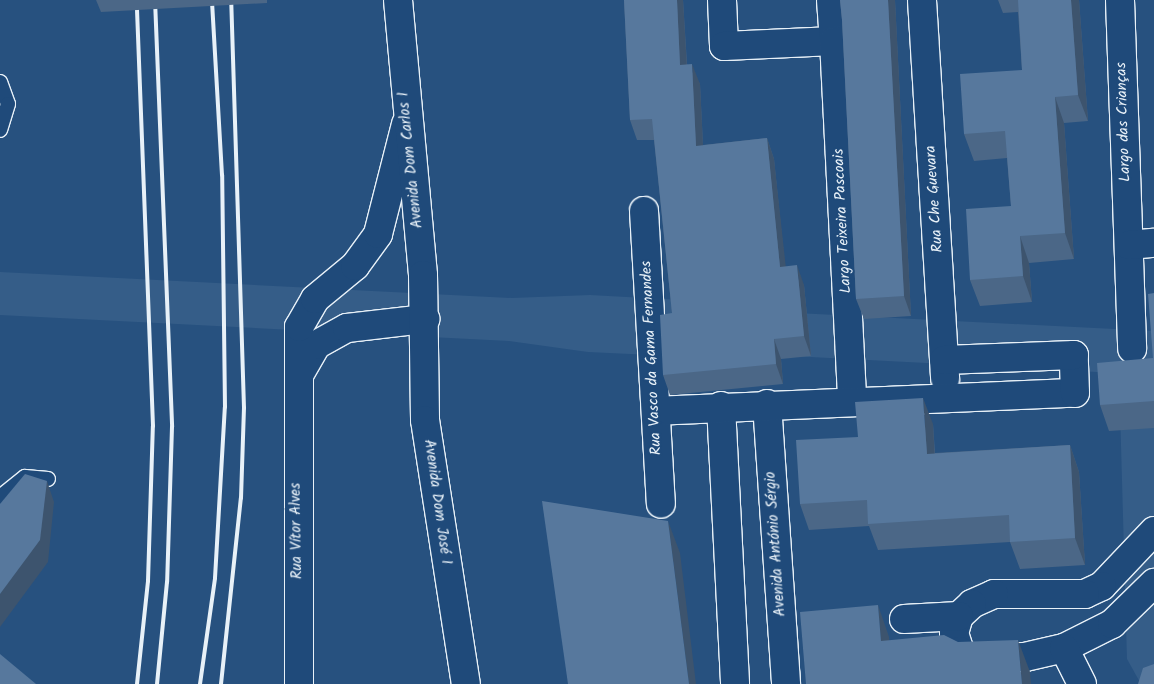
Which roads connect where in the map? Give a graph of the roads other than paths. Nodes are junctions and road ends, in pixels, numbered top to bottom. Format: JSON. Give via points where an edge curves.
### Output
{"nodes":[{"id":1,"x":398,"y":0,"type":"edge"},
{"id":2,"x":722,"y":0,"type":"edge"},
{"id":3,"x":832,"y":0,"type":"edge"},
{"id":4,"x":922,"y":0,"type":"edge"},
{"id":5,"x":1120,"y":0,"type":"edge"},
{"id":6,"x":834,"y":41,"type":"junction"},
{"id":7,"x":0,"y":82,"type":"edge"},
{"id":8,"x":406,"y":124,"type":"junction"},
{"id":9,"x":0,"y":130,"type":"edge"},
{"id":10,"x":644,"y":211,"type":"dead end"},
{"id":11,"x":1141,"y":244,"type":"edge"},
{"id":12,"x":426,"y":319,"type":"junction"},
{"id":13,"x":1132,"y":349,"type":"dead end"},
{"id":14,"x":944,"y":360,"type":"junction"},
{"id":15,"x":298,"y":378,"type":"junction"},
{"id":16,"x":946,"y":397,"type":"junction"},
{"id":17,"x":852,"y":401,"type":"junction"},
{"id":18,"x":767,"y":404,"type":"junction"},
{"id":19,"x":722,"y":406,"type":"junction"},
{"id":20,"x":656,"y":411,"type":"junction"},
{"id":21,"x":48,"y":479,"type":"edge"},
{"id":22,"x":0,"y":497,"type":"edge"},
{"id":23,"x":660,"y":504,"type":"dead end"},
{"id":24,"x":1154,"y":531,"type":"edge"},
{"id":25,"x":1154,"y":582,"type":"edge"},
{"id":26,"x":960,"y":616,"type":"junction"},
{"id":27,"x":904,"y":619,"type":"dead end"},
{"id":28,"x":1064,"y":648,"type":"junction"},
{"id":29,"x":298,"y":684,"type":"edge"},
{"id":30,"x":466,"y":684,"type":"edge"},
{"id":31,"x":735,"y":684,"type":"edge"},
{"id":32,"x":786,"y":684,"type":"edge"},
{"id":33,"x":1082,"y":684,"type":"edge"}],
"edges":[{"from":1,"to":8,"type":"street","name":"Avenida Dom Carlos I"},
{"from":2,"to":6,"type":"street","via":[[724,46]]},
{"from":3,"to":6,"type":"street","name":"Largo Teixeira Pascoais"},
{"from":4,"to":14,"type":"street","name":"Rua Che Guevara"},
{"from":5,"to":11,"type":"street","name":"Largo das Crianças"},
{"from":6,"to":17,"type":"street","name":"Largo Teixeira Pascoais"},
{"from":7,"to":9,"type":"lane","via":[[8,104]]},
{"from":8,"to":12,"type":"street","name":"Avenida Dom Carlos I"},
{"from":8,"to":15,"type":"street","name":"Rua Vítor Alves","via":[[378,234],[355,266],[306,310],[299,327]]},
{"from":10,"to":20,"type":"street","name":"Rua Vasco da Gama Fernandes"},
{"from":11,"to":13,"type":"street","name":"Largo das Crianças"},
{"from":12,"to":15,"type":"street","name":"Rua Vítor Alves","via":[[372,324],[332,334],[306,357]]},
{"from":12,"to":30,"type":"street","name":"Avenida Dom José I","via":[[425,420]]},
{"from":14,"to":16,"type":"street","name":"Rua Che Guevara"},
{"from":14,"to":16,"type":"street","via":[[1074,355],[1075,393]]},
{"from":15,"to":29,"type":"street","name":"Rua Vítor Alves"},
{"from":16,"to":17,"type":"street"},
{"from":17,"to":18,"type":"street"},
{"from":18,"to":19,"type":"street"},
{"from":18,"to":32,"type":"street","name":"Avenida António Sérgio"},
{"from":19,"to":20,"type":"street"},
{"from":19,"to":31,"type":"street"},
{"from":20,"to":23,"type":"street","name":"Rua Vasco da Gama Fernandes"},
{"from":21,"to":22,"type":"lane","via":[[25,477]]},
{"from":24,"to":26,"type":"street","via":[[1094,590],[994,594],[972,604]]},
{"from":25,"to":28,"type":"street","via":[[1112,624]]},
{"from":26,"to":27,"type":"street"},
{"from":26,"to":28,"type":"street","via":[[954,633],[960,651],[969,658],[1025,657]]},
{"from":28,"to":33,"type":"street"}]}
